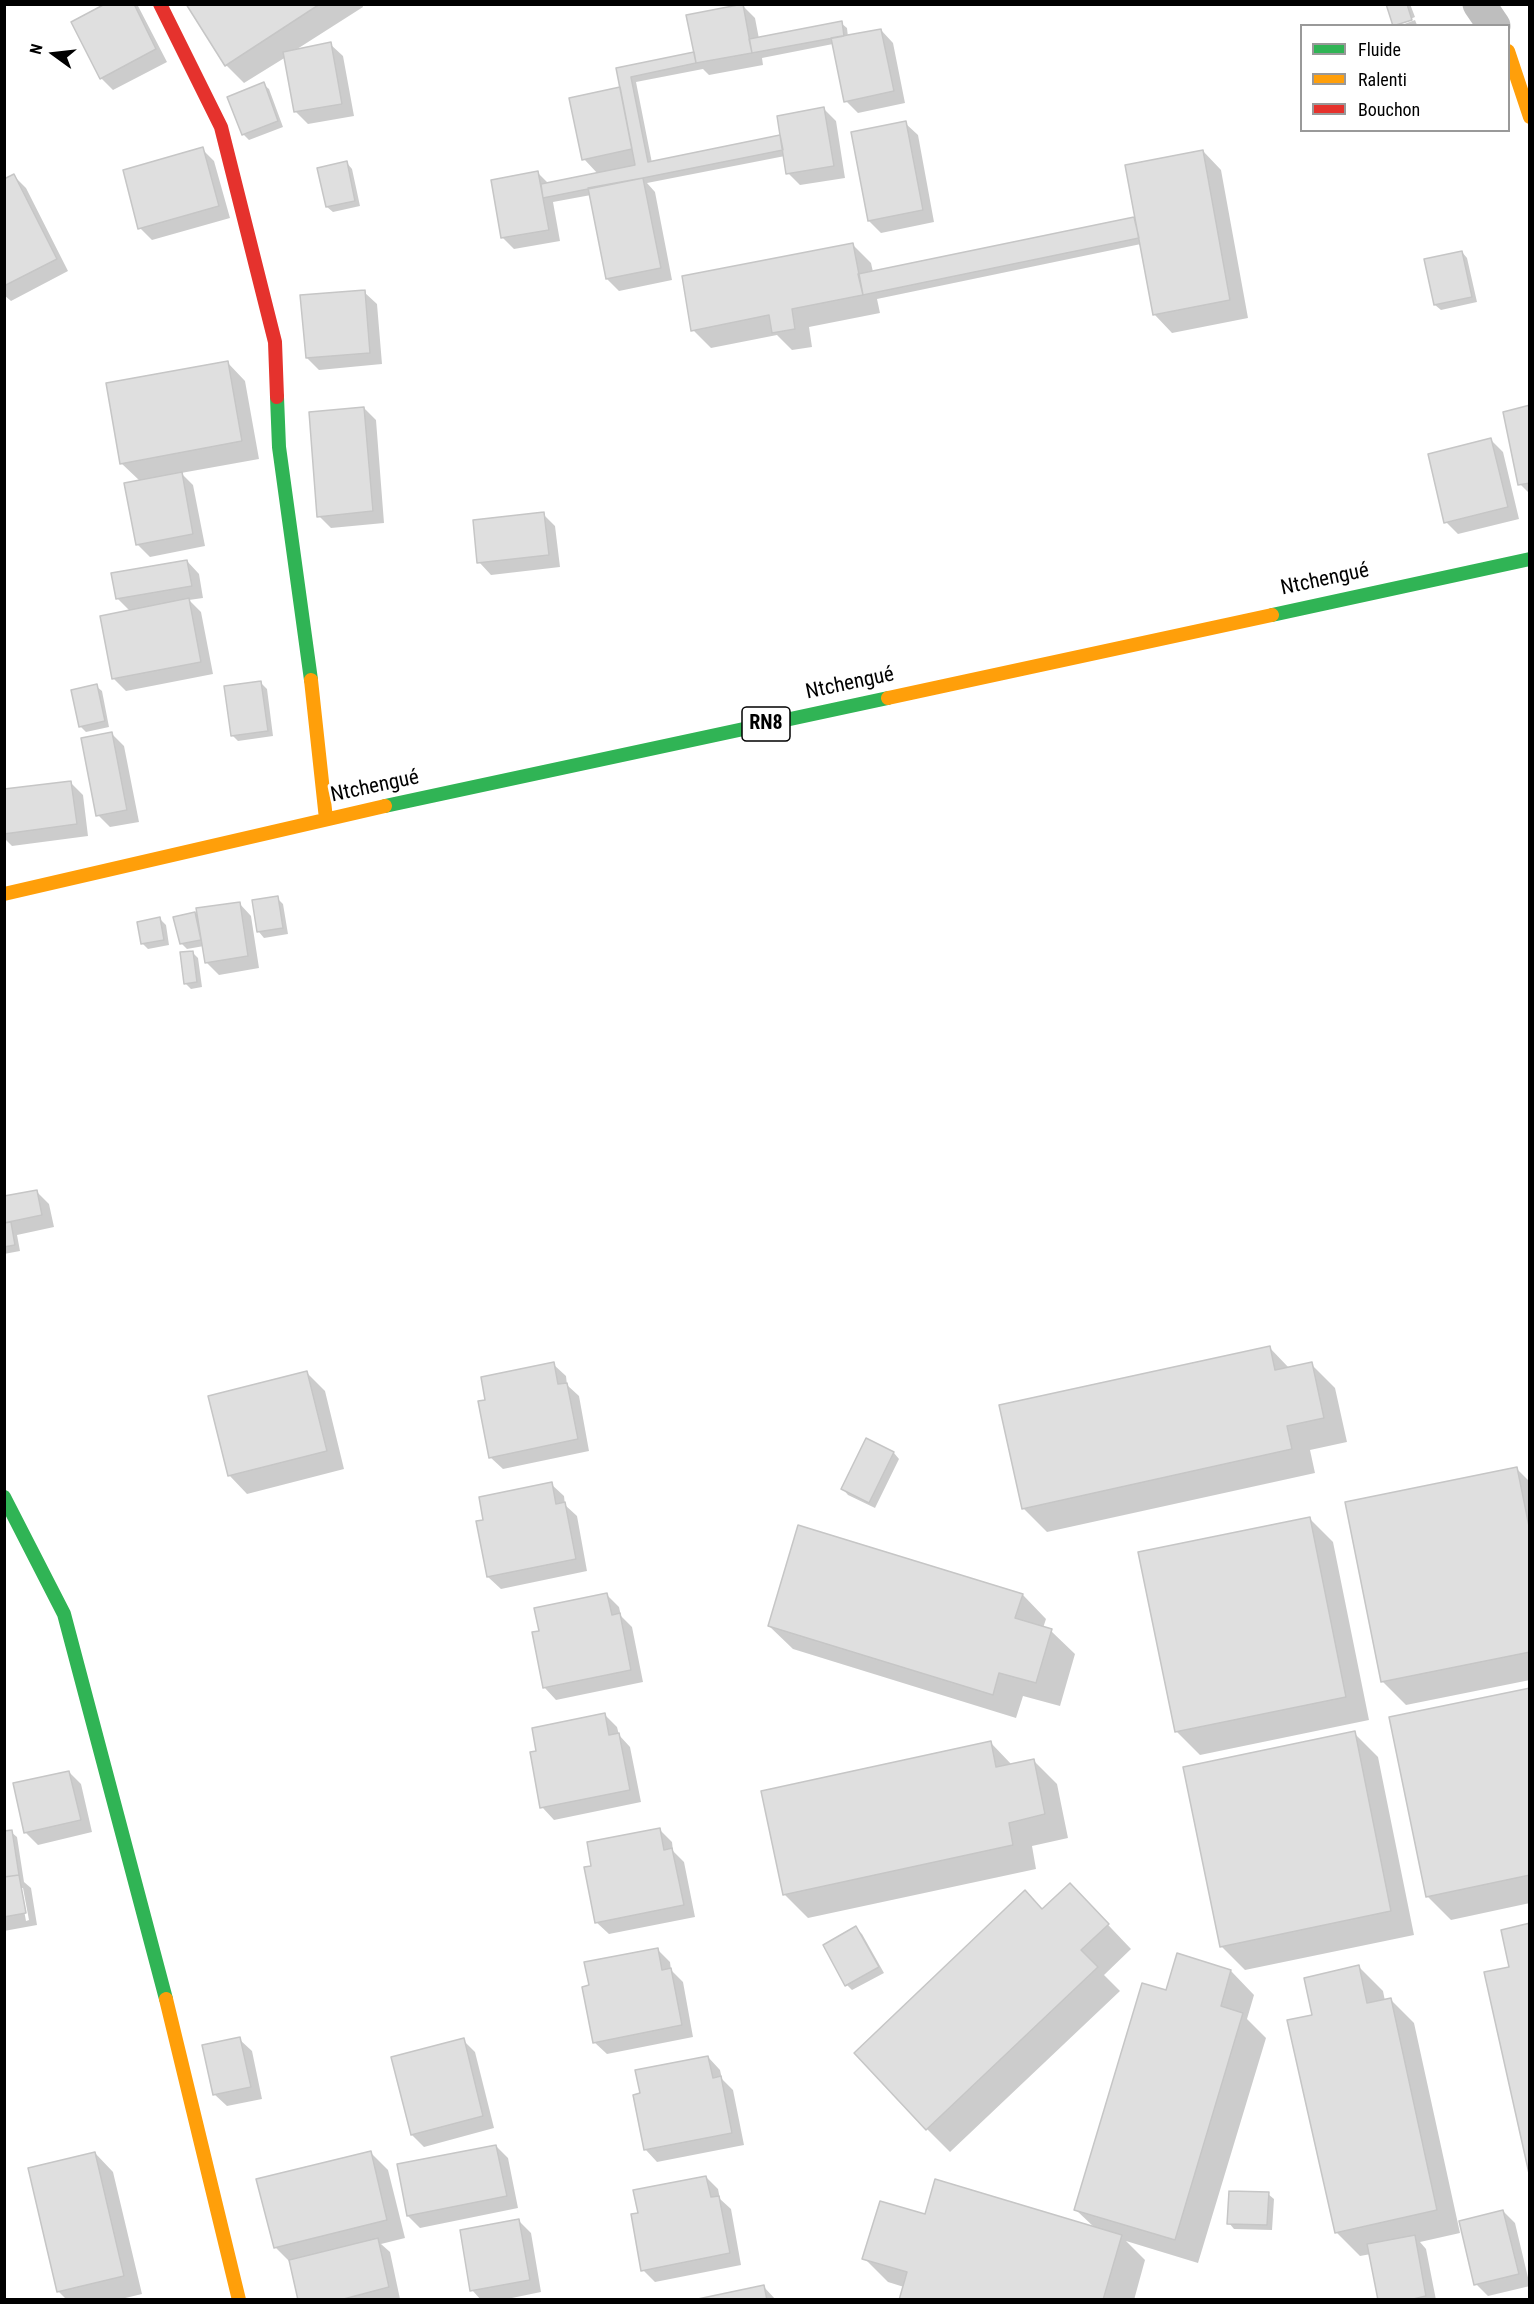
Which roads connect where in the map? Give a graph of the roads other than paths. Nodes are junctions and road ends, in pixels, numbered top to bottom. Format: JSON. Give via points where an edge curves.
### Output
{"nodes":[{"id":1,"x":160,"y":4,"type":"edge"},
{"id":2,"x":1479,"y":4,"type":"edge"},
{"id":3,"x":1493,"y":24,"type":"edge"},
{"id":4,"x":1510,"y":54,"type":"edge"},
{"id":5,"x":1530,"y":117,"type":"edge"},
{"id":6,"x":1530,"y":559,"type":"edge"},
{"id":7,"x":326,"y":819,"type":"junction"},
{"id":8,"x":4,"y":894,"type":"edge"},
{"id":9,"x":4,"y":1497,"type":"edge"},
{"id":10,"x":239,"y":2300,"type":"edge"}],
"edges":[{"from":1,"to":7,"type":"street","via":[[221,127],[275,342],[279,447]]},
{"from":2,"to":3,"type":"street"},
{"from":4,"to":5,"type":"street"},
{"from":6,"to":7,"type":"street","name":"Ntchengué","number":"RN8"},
{"from":7,"to":8,"type":"street","name":"Ntchengué","number":"RN8"},
{"from":9,"to":10,"type":"street","via":[[64,1614],[152,1943]]}]}
